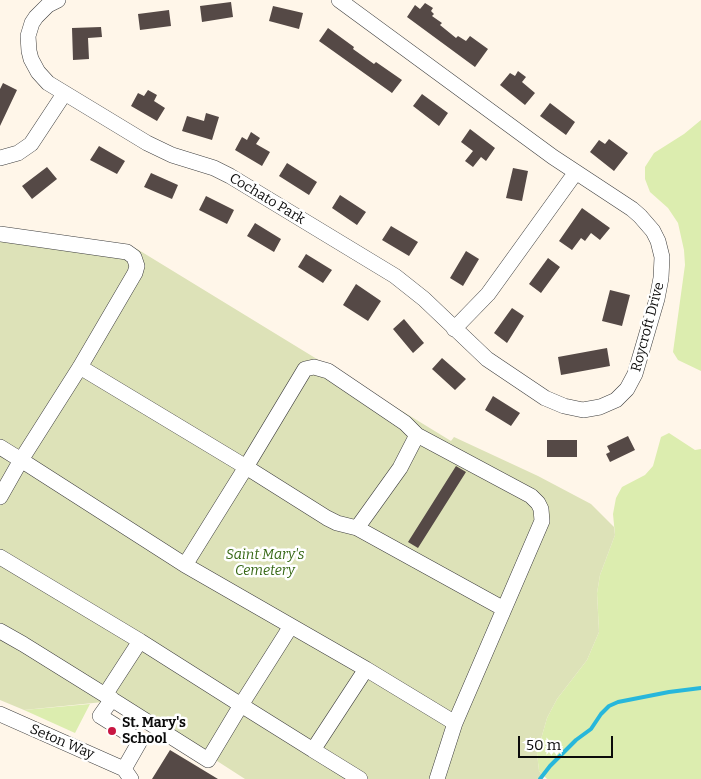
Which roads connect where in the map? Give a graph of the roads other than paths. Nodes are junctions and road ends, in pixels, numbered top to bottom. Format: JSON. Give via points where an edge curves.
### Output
{"nodes":[{"id":1,"x":58,"y":0,"type":"edge"},
{"id":2,"x":339,"y":0,"type":"edge"},
{"id":3,"x":64,"y":94,"type":"junction"},
{"id":4,"x":0,"y":158,"type":"edge"},
{"id":5,"x":576,"y":172,"type":"junction"},
{"id":6,"x":0,"y":234,"type":"edge"},
{"id":7,"x":454,"y":329,"type":"junction"},
{"id":8,"x":80,"y":367,"type":"junction"},
{"id":9,"x":498,"y":367,"type":"joint"},
{"id":10,"x":416,"y":435,"type":"junction"},
{"id":11,"x":0,"y":447,"type":"edge"},
{"id":12,"x":21,"y":460,"type":"junction"},
{"id":13,"x":246,"y":467,"type":"junction"},
{"id":14,"x":0,"y":497,"type":"edge"},
{"id":15,"x":357,"y":528,"type":"junction"},
{"id":16,"x":0,"y":557,"type":"edge"},
{"id":17,"x":185,"y":565,"type":"junction"},
{"id":18,"x":504,"y":609,"type":"junction"},
{"id":19,"x":291,"y":626,"type":"junction"},
{"id":20,"x":0,"y":631,"type":"edge"},
{"id":21,"x":140,"y":641,"type":"junction"},
{"id":22,"x":366,"y":669,"type":"junction"},
{"id":23,"x":108,"y":697,"type":"junction"},
{"id":24,"x":241,"y":705,"type":"junction"},
{"id":25,"x":0,"y":714,"type":"edge"},
{"id":26,"x":455,"y":723,"type":"junction"},
{"id":27,"x":313,"y":750,"type":"junction"},
{"id":28,"x":128,"y":776,"type":"edge"},
{"id":29,"x":360,"y":779,"type":"edge"},
{"id":30,"x":437,"y":779,"type":"edge"}],
"edges":[{"from":1,"to":3,"type":"street","name":"Cochato Park","via":[[32,23],[28,43],[38,72]]},
{"from":2,"to":5,"type":"street"},
{"from":3,"to":4,"type":"street","via":[[31,144],[18,153]]},
{"from":3,"to":7,"type":"street","name":"Cochato Park","via":[[153,146],[230,176],[394,276],[424,299]]},
{"from":5,"to":7,"type":"street","via":[[488,294]]},
{"from":5,"to":9,"type":"street","name":"Roycroft Drive","via":[[632,209],[647,223],[658,241],[662,268],[657,299],[632,382],[622,395],[608,404],[583,410],[554,402]]},
{"from":6,"to":8,"type":"street","via":[[124,252],[135,259],[135,273]]},
{"from":7,"to":9,"type":"street","name":"Cochato Park"},
{"from":8,"to":12,"type":"street"},
{"from":8,"to":13,"type":"street"},
{"from":10,"to":13,"type":"street","via":[[405,423],[328,371],[314,367],[305,369]]},
{"from":10,"to":15,"type":"street","via":[[400,468]]},
{"from":10,"to":18,"type":"street","via":[[531,496],[542,509],[542,521]]},
{"from":11,"to":12,"type":"street"},
{"from":12,"to":14,"type":"street"},
{"from":12,"to":17,"type":"street"},
{"from":13,"to":15,"type":"street","via":[[327,518]]},
{"from":13,"to":17,"type":"street"},
{"from":15,"to":18,"type":"street"},
{"from":16,"to":21,"type":"street"},
{"from":17,"to":19,"type":"street"},
{"from":18,"to":26,"type":"street"},
{"from":19,"to":22,"type":"street"},
{"from":19,"to":24,"type":"street"},
{"from":20,"to":23,"type":"street"},
{"from":21,"to":23,"type":"street"},
{"from":21,"to":24,"type":"street"},
{"from":22,"to":26,"type":"street"},
{"from":22,"to":27,"type":"street"},
{"from":23,"to":24,"type":"street","via":[[208,760]]},
{"from":23,"to":28,"type":"street","via":[[100,716],[140,741]]},
{"from":24,"to":27,"type":"street"},
{"from":25,"to":28,"type":"street","name":"Seton Way"},
{"from":26,"to":30,"type":"street"},
{"from":27,"to":29,"type":"street"}]}
